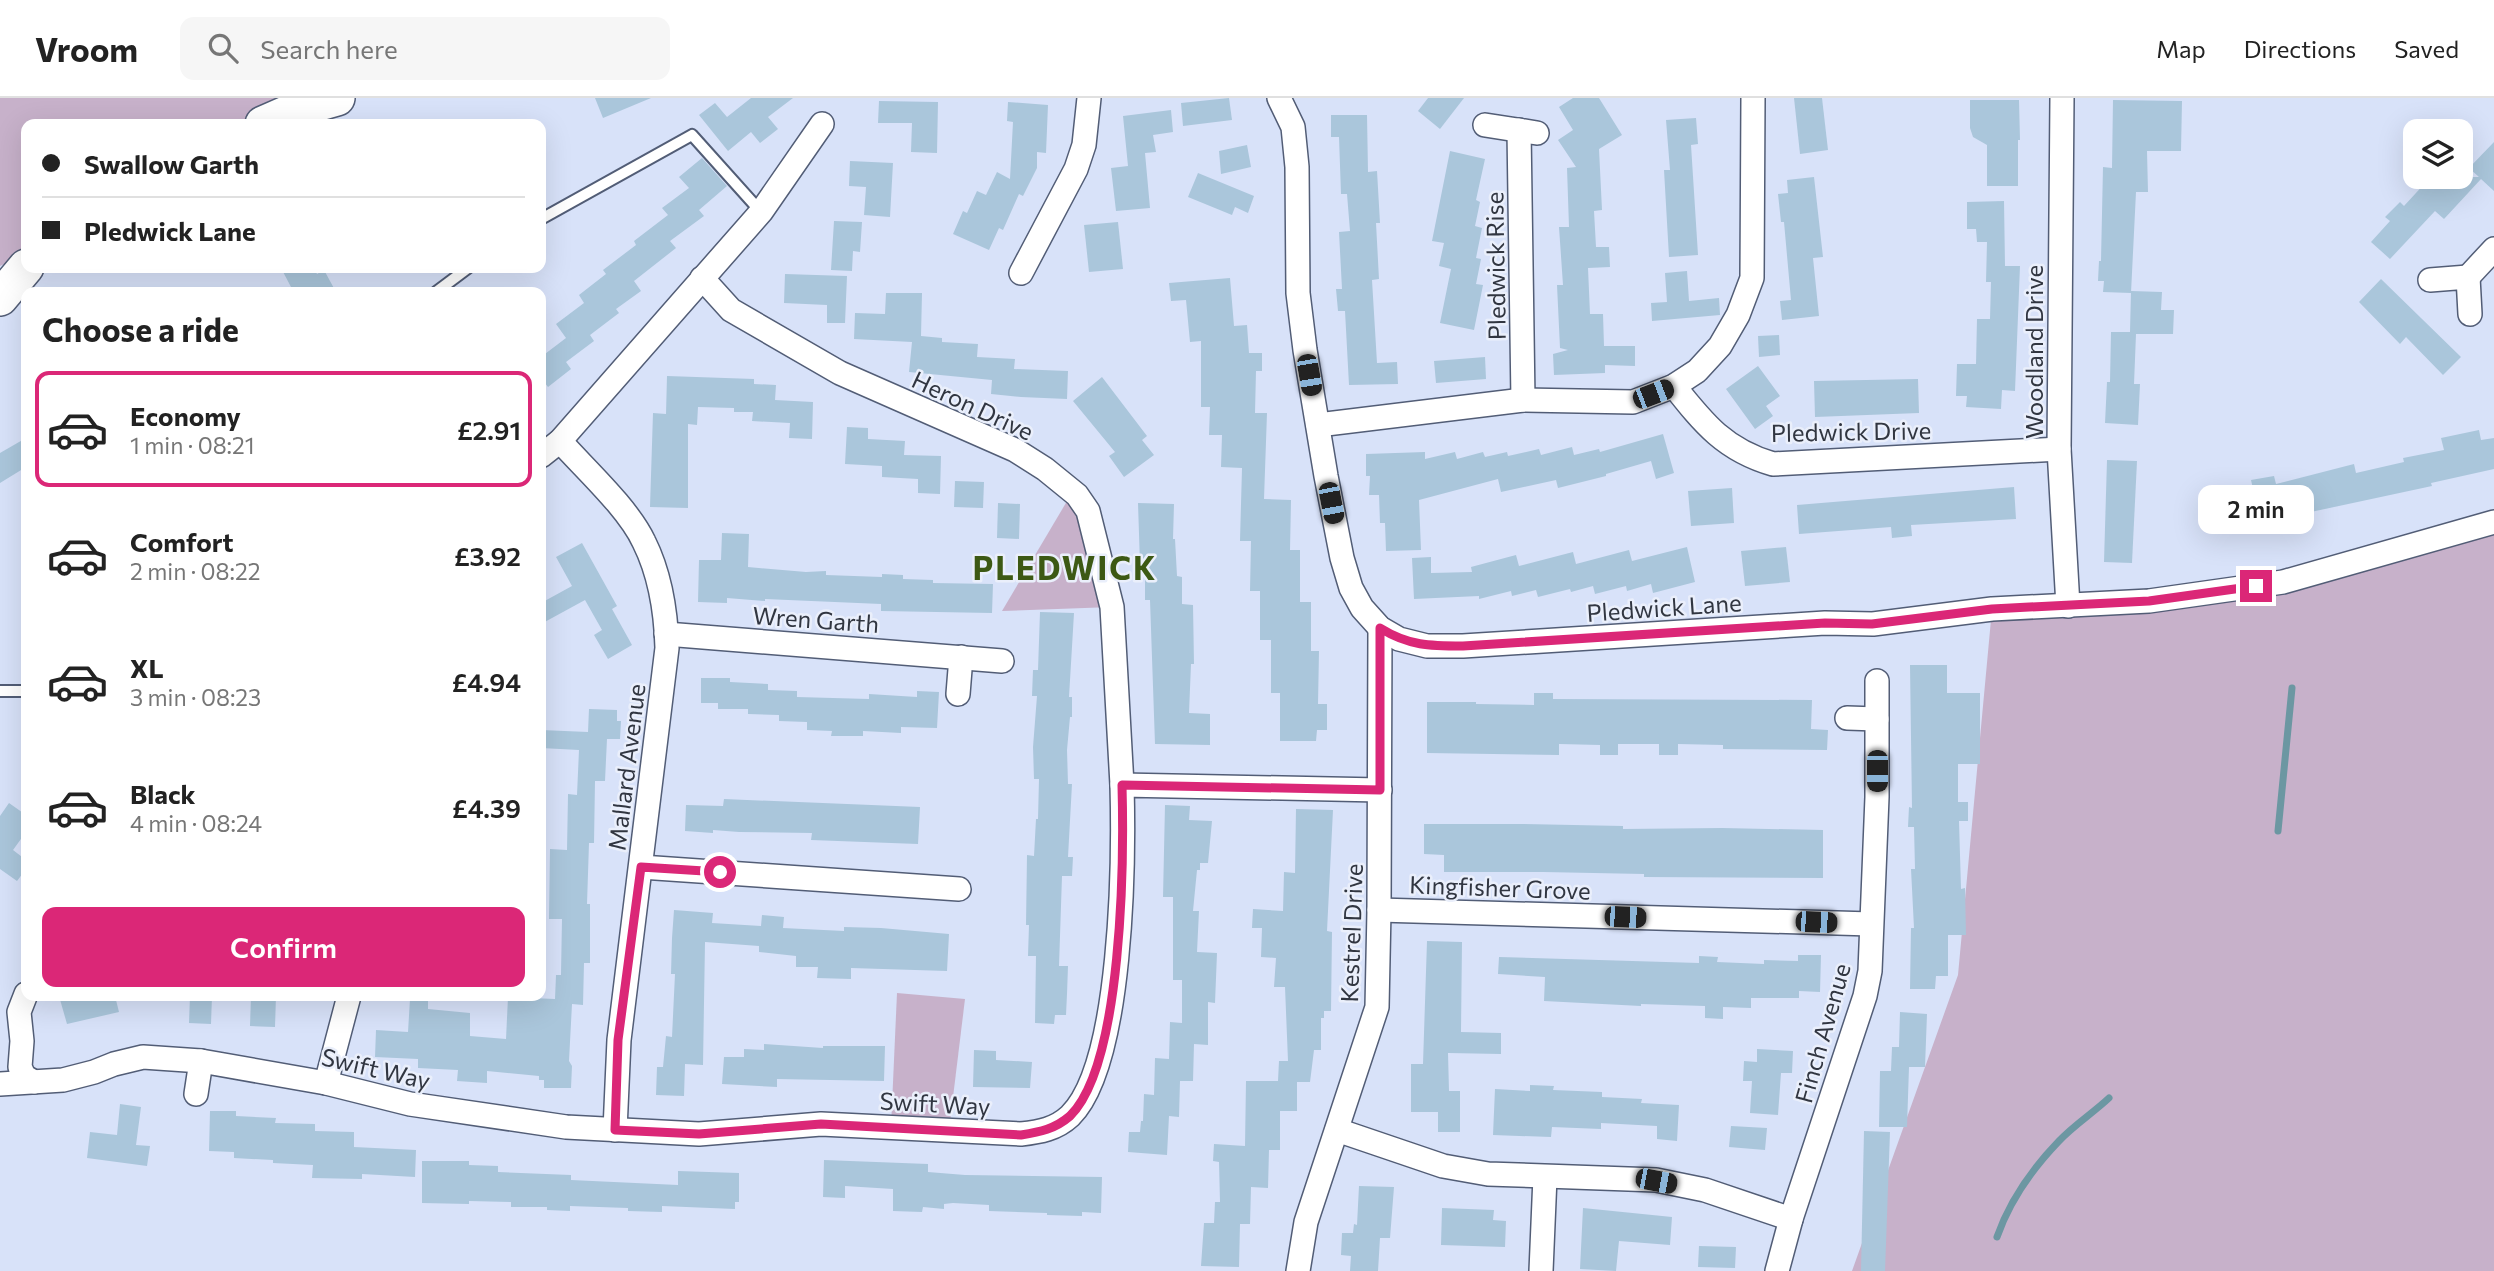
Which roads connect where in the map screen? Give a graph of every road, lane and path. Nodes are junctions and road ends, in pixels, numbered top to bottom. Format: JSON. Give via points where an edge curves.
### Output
{"nodes":[{"id":1,"x":338,"y":98,"type":"edge"},
{"id":2,"x":1089,"y":98,"type":"edge"},
{"id":3,"x":1279,"y":98,"type":"edge"},
{"id":4,"x":1753,"y":98,"type":"edge"},
{"id":5,"x":2062,"y":98,"type":"edge"},
{"id":6,"x":274,"y":119,"type":"edge"},
{"id":7,"x":822,"y":124,"type":"dead end"},
{"id":8,"x":1485,"y":125,"type":"dead end"},
{"id":9,"x":761,"y":212,"type":"junction"},
{"id":10,"x":546,"y":216,"type":"edge"},
{"id":11,"x":2494,"y":249,"type":"edge"},
{"id":12,"x":21,"y":258,"type":"edge"},
{"id":13,"x":0,"y":269,"type":"edge"},
{"id":14,"x":1020,"y":272,"type":"dead end"},
{"id":15,"x":21,"y":273,"type":"edge"},
{"id":16,"x":461,"y":273,"type":"edge"},
{"id":17,"x":2468,"y":277,"type":"junction"},
{"id":18,"x":702,"y":278,"type":"junction"},
{"id":19,"x":2430,"y":280,"type":"dead end"},
{"id":20,"x":443,"y":287,"type":"edge"},
{"id":21,"x":0,"y":298,"type":"edge"},
{"id":22,"x":2470,"y":314,"type":"dead end"},
{"id":23,"x":1674,"y":386,"type":"junction"},
{"id":24,"x":1523,"y":400,"type":"junction"},
{"id":25,"x":1318,"y":425,"type":"junction"},
{"id":26,"x":560,"y":441,"type":"junction"},
{"id":27,"x":2059,"y":449,"type":"junction"},
{"id":28,"x":546,"y":452,"type":"edge"},
{"id":29,"x":2494,"y":522,"type":"edge"},
{"id":30,"x":2068,"y":606,"type":"junction"},
{"id":31,"x":1380,"y":628,"type":"junction"},
{"id":32,"x":666,"y":634,"type":"junction"},
{"id":33,"x":961,"y":657,"type":"junction"},
{"id":34,"x":1002,"y":661,"type":"dead end"},
{"id":35,"x":1877,"y":681,"type":"dead end"},
{"id":36,"x":0,"y":691,"type":"edge"},
{"id":37,"x":21,"y":691,"type":"edge"},
{"id":38,"x":958,"y":694,"type":"dead end"},
{"id":39,"x":1847,"y":718,"type":"dead end"},
{"id":40,"x":1877,"y":719,"type":"junction"},
{"id":41,"x":1122,"y":785,"type":"junction"},
{"id":42,"x":1380,"y":790,"type":"junction"},
{"id":43,"x":641,"y":867,"type":"junction"},
{"id":44,"x":959,"y":889,"type":"dead end"},
{"id":45,"x":1379,"y":910,"type":"junction"},
{"id":46,"x":1871,"y":924,"type":"junction"},
{"id":47,"x":23,"y":1001,"type":"edge"},
{"id":48,"x":348,"y":1001,"type":"edge"},
{"id":49,"x":201,"y":1061,"type":"junction"},
{"id":50,"x":34,"y":1082,"type":"junction"},
{"id":51,"x":326,"y":1083,"type":"junction"},
{"id":52,"x":0,"y":1084,"type":"edge"},
{"id":53,"x":196,"y":1094,"type":"dead end"},
{"id":54,"x":615,"y":1130,"type":"junction"},
{"id":55,"x":1337,"y":1130,"type":"junction"},
{"id":56,"x":1545,"y":1177,"type":"junction"},
{"id":57,"x":1791,"y":1219,"type":"junction"},
{"id":58,"x":1298,"y":1271,"type":"edge"},
{"id":59,"x":1541,"y":1271,"type":"edge"},
{"id":60,"x":1777,"y":1271,"type":"edge"}],
"edges":[{"from":1,"to":6,"type":"main road"},
{"from":2,"to":14,"type":"street","via":[[1084,145],[1076,169]]},
{"from":3,"to":25,"type":"street","name":"Pledwick Lane","via":[[1293,127],[1298,293]]},
{"from":4,"to":23,"type":"street","via":[[1752,278],[1720,345],[1697,371]]},
{"from":5,"to":27,"type":"street","name":"Woodland Drive"},
{"from":7,"to":9,"type":"street"},
{"from":8,"to":24,"type":"street","name":"Pledwick Rise","via":[[1528,132]]},
{"from":9,"to":10,"type":"lane","via":[[692,135]]},
{"from":9,"to":18,"type":"street"},
{"from":11,"to":17,"type":"street"},
{"from":12,"to":13,"type":"street"},
{"from":15,"to":21,"type":"main road"},
{"from":16,"to":20,"type":"lane"},
{"from":17,"to":19,"type":"street"},
{"from":17,"to":22,"type":"street"},
{"from":18,"to":26,"type":"street"},
{"from":18,"to":41,"type":"street","name":"Heron Drive","via":[[731,310],[840,373],[1015,450],[1077,495],[1088,512],[1111,607]]},
{"from":23,"to":24,"type":"street","via":[[1633,402]]},
{"from":23,"to":27,"type":"street","name":"Pledwick Drive","via":[[1702,422],[1725,442],[1749,457],[1773,464]]},
{"from":24,"to":25,"type":"street"},
{"from":25,"to":31,"type":"street","name":"Pledwick Lane","via":[[1351,588]]},
{"from":26,"to":28,"type":"street"},
{"from":26,"to":32,"type":"street","name":"Mallard Avenue","via":[[643,539],[662,595]]},
{"from":27,"to":30,"type":"street","name":"Woodland Drive"},
{"from":29,"to":30,"type":"street","name":"Pledwick Lane","via":[[2283,582],[2149,601]]},
{"from":30,"to":31,"type":"street","name":"Pledwick Lane","via":[[1992,609],[1872,624],[1825,623],[1463,646],[1427,646]]},
{"from":31,"to":42,"type":"street","name":"Kestrel Drive"},
{"from":32,"to":33,"type":"street","name":"Wren Garth"},
{"from":32,"to":43,"type":"street","name":"Mallard Avenue"},
{"from":33,"to":34,"type":"street","name":"Wren Garth"},
{"from":33,"to":38,"type":"street"},
{"from":35,"to":40,"type":"street","name":"Finch Avenue"},
{"from":36,"to":37,"type":"lane"},
{"from":39,"to":40,"type":"street"},
{"from":40,"to":46,"type":"street","name":"Finch Avenue"},
{"from":41,"to":42,"type":"street"},
{"from":41,"to":54,"type":"street","name":"Swift Way","via":[[1124,857],[1116,965],[1104,1033],[1092,1082],[1069,1116],[1049,1130],[1021,1135],[821,1124],[699,1134]]},
{"from":42,"to":45,"type":"street","name":"Kestrel Drive"},
{"from":43,"to":44,"type":"street","via":[[932,877]]},
{"from":43,"to":54,"type":"street","name":"Mallard Avenue","via":[[618,1040]]},
{"from":45,"to":46,"type":"street","name":"Kingfisher Grove"},
{"from":45,"to":55,"type":"street","name":"Kestrel Drive","via":[[1377,1007]]},
{"from":46,"to":57,"type":"street","name":"Finch Avenue","via":[[1865,996]]},
{"from":47,"to":50,"type":"street","via":[[19,1012],[20,1067]]},
{"from":48,"to":51,"type":"street"},
{"from":49,"to":50,"type":"street","name":"Swift Way","via":[[143,1057],[63,1080]]},
{"from":49,"to":51,"type":"street","name":"Swift Way"},
{"from":49,"to":53,"type":"street"},
{"from":50,"to":52,"type":"street","name":"Swift Way"},
{"from":51,"to":54,"type":"street","name":"Swift Way","via":[[474,1115]]},
{"from":55,"to":56,"type":"street","via":[[1443,1166]]},
{"from":55,"to":58,"type":"street","name":"Kestrel Drive","via":[[1306,1222]]},
{"from":56,"to":57,"type":"street","via":[[1656,1181],[1704,1190]]},
{"from":56,"to":59,"type":"street"},
{"from":57,"to":60,"type":"street","name":"Finch Avenue"}]}
